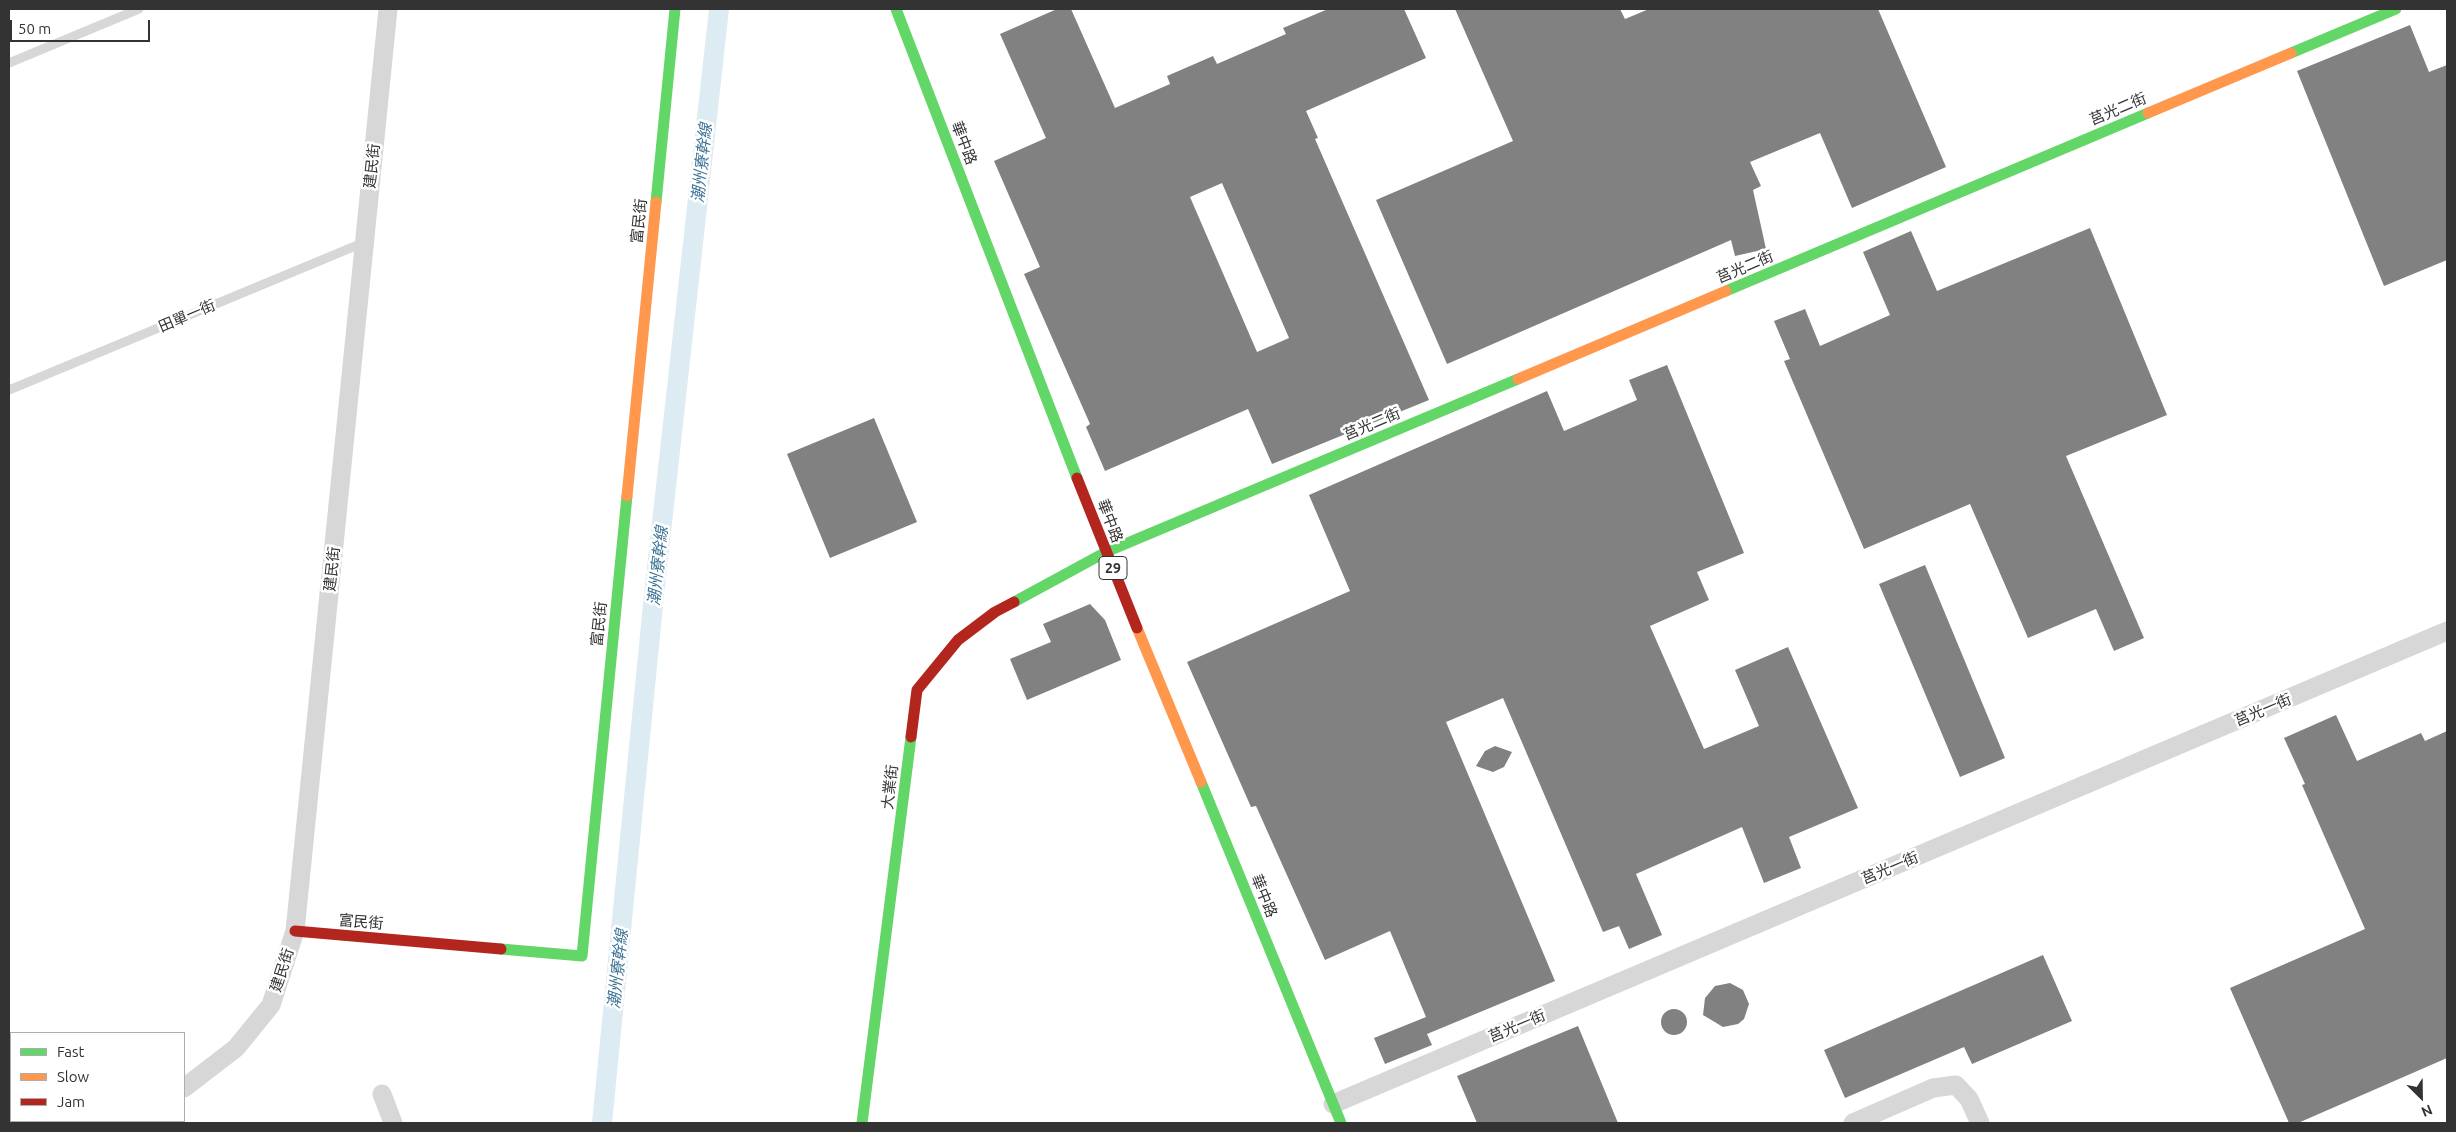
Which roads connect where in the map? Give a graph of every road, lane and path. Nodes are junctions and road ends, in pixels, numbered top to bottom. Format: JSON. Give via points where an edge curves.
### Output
{"nodes":[{"id":1,"x":139,"y":9,"type":"edge"},
{"id":2,"x":388,"y":9,"type":"edge"},
{"id":3,"x":675,"y":9,"type":"edge"},
{"id":4,"x":896,"y":9,"type":"edge"},
{"id":5,"x":2396,"y":9,"type":"edge"},
{"id":6,"x":9,"y":63,"type":"edge"},
{"id":7,"x":365,"y":242,"type":"junction"},
{"id":8,"x":9,"y":390,"type":"edge"},
{"id":9,"x":1106,"y":552,"type":"junction"},
{"id":10,"x":2447,"y":631,"type":"edge"},
{"id":11,"x":295,"y":931,"type":"junction"},
{"id":12,"x":185,"y":1087,"type":"edge"},
{"id":13,"x":382,"y":1094,"type":"dead end"},
{"id":14,"x":1333,"y":1104,"type":"junction"},
{"id":15,"x":393,"y":1123,"type":"edge"},
{"id":16,"x":862,"y":1123,"type":"edge"},
{"id":17,"x":1341,"y":1123,"type":"edge"},
{"id":18,"x":1853,"y":1123,"type":"edge"},
{"id":19,"x":1980,"y":1123,"type":"edge"}],
"edges":[{"from":1,"to":6,"type":"lane"},
{"from":2,"to":7,"type":"street","name":"建民街"},
{"from":3,"to":11,"type":"street","name":"富民街","via":[[582,956]]},
{"from":4,"to":9,"type":"street","name":"華中路","number":"29"},
{"from":5,"to":9,"type":"street","name":"莒光二街"},
{"from":7,"to":8,"type":"lane","name":"田單一街"},
{"from":7,"to":11,"type":"street","name":"建民街"},
{"from":9,"to":14,"type":"street","name":"華中路","number":"29"},
{"from":9,"to":16,"type":"street","name":"大業街","via":[[995,612],[958,640],[916,690]]},
{"from":10,"to":14,"type":"street","name":"莒光一街"},
{"from":11,"to":12,"type":"street","name":"建民街","via":[[272,1005],[236,1048]]},
{"from":13,"to":15,"type":"street"},
{"from":14,"to":17,"type":"street","name":"華中路","number":"29"},
{"from":18,"to":19,"type":"street","via":[[1933,1088],[1956,1085],[1969,1099]]}]}
